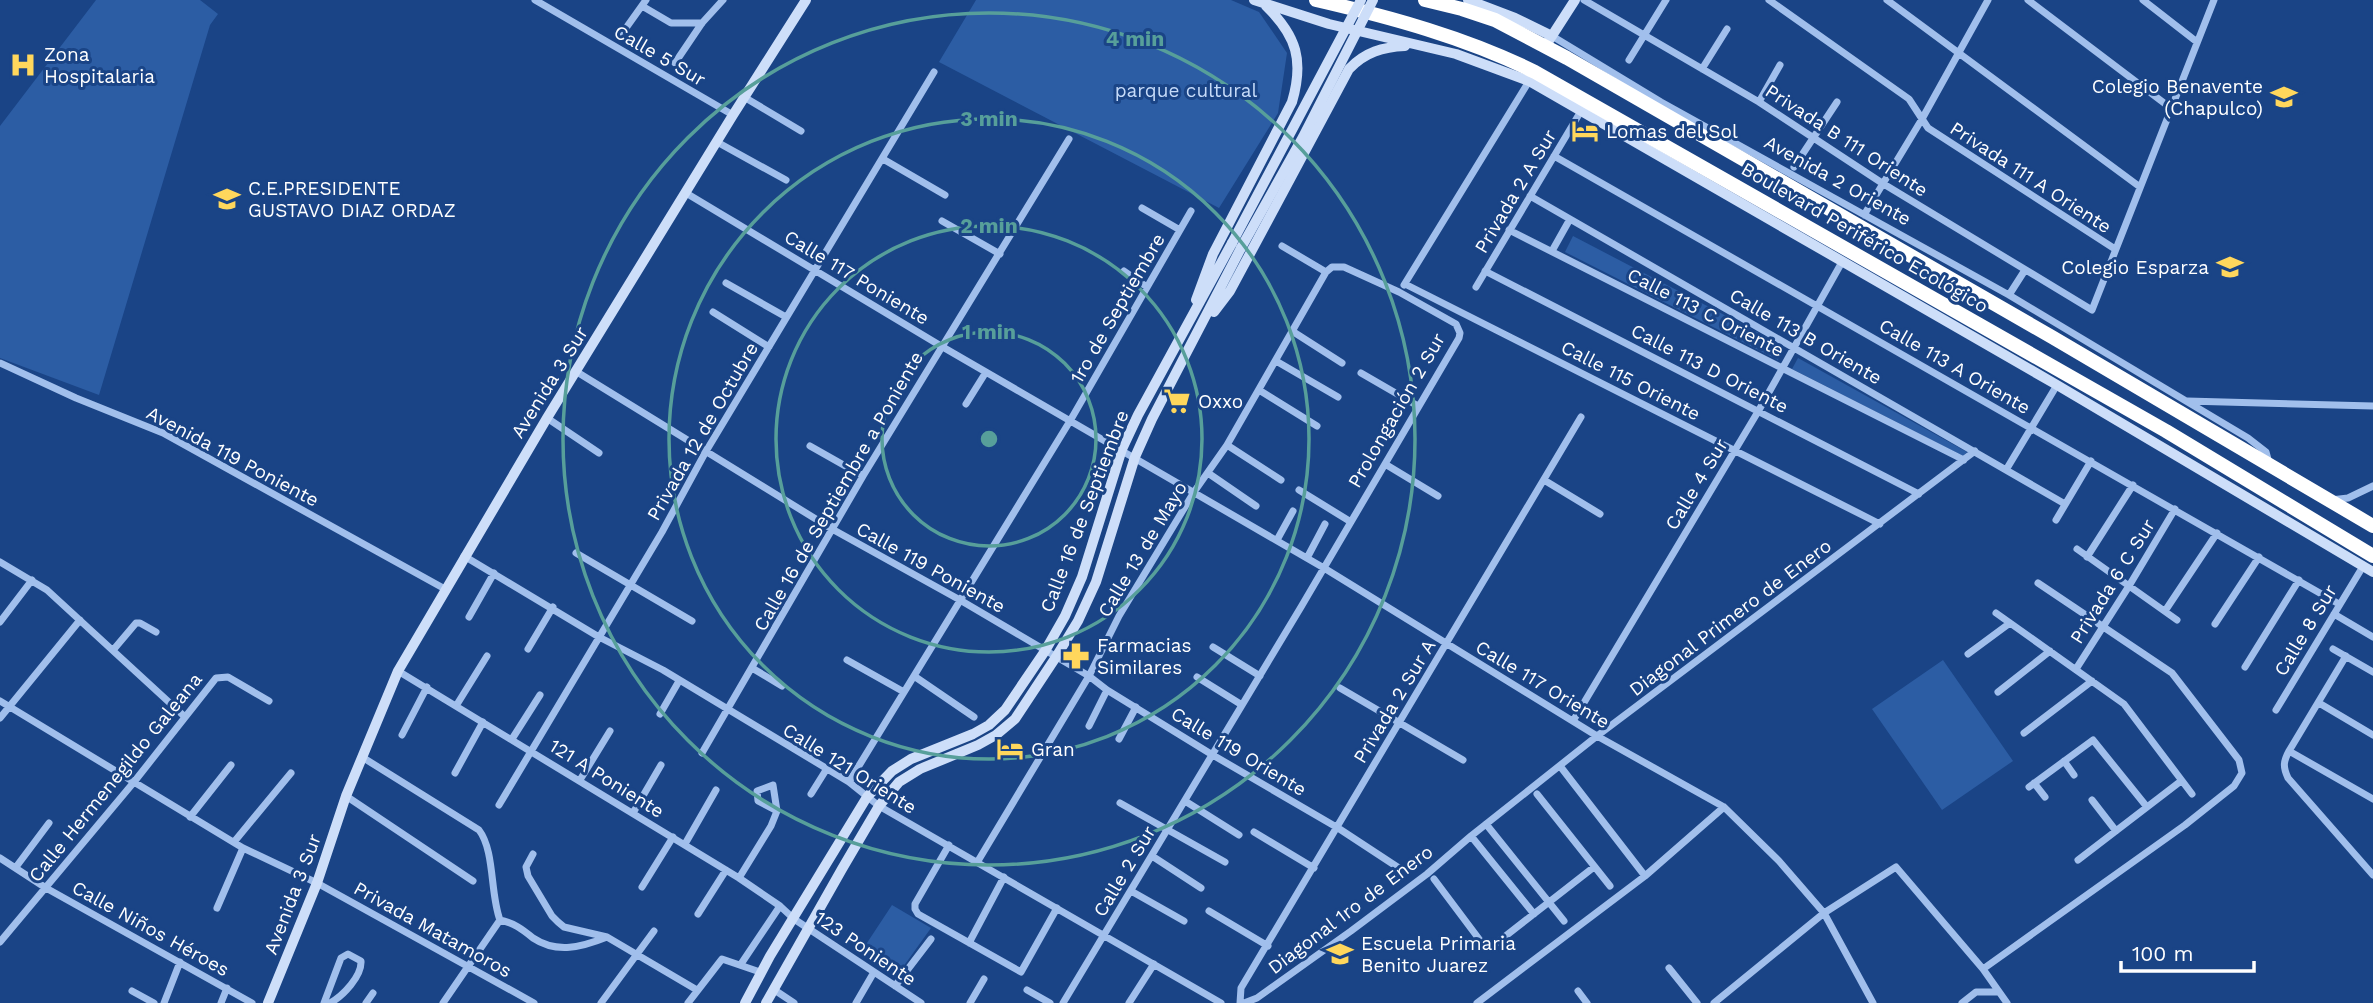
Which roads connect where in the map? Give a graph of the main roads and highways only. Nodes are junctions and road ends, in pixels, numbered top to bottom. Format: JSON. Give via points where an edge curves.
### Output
{"nodes":[{"id":1,"x":806,"y":0,"type":"edge"},
{"id":2,"x":1316,"y":0,"type":"edge"},
{"id":3,"x":1361,"y":0,"type":"edge"},
{"id":4,"x":1373,"y":0,"type":"edge"},
{"id":5,"x":1425,"y":0,"type":"edge"},
{"id":6,"x":1468,"y":0,"type":"edge"},
{"id":7,"x":1575,"y":0,"type":"edge"},
{"id":8,"x":1259,"y":2,"type":"edge"},
{"id":9,"x":1548,"y":41,"type":"junction"},
{"id":10,"x":1422,"y":47,"type":"junction"},
{"id":11,"x":1532,"y":77,"type":"junction"},
{"id":12,"x":1237,"y":246,"type":"junction"},
{"id":13,"x":1189,"y":321,"type":"junction"},
{"id":14,"x":1198,"y":333,"type":"junction"},
{"id":15,"x":2373,"y":526,"type":"edge"},
{"id":16,"x":2373,"y":556,"type":"edge"},
{"id":17,"x":2368,"y":570,"type":"edge"},
{"id":18,"x":271,"y":1002,"type":"edge"},
{"id":19,"x":746,"y":1003,"type":"edge"},
{"id":20,"x":766,"y":1003,"type":"edge"}],
"edges":[{"from":1,"to":18,"type":"main road","name":"Avenida 3 Sur","via":[[547,418],[398,671],[346,796]]},
{"from":2,"to":11,"type":"highway","name":"Boulevard Periférico Ecológico","via":[[1460,41],[1506,58]]},
{"from":3,"to":12,"type":"main road","name":"Calle 16 de Septiembre","bridge":true},
{"from":4,"to":12,"type":"main road","name":"Calle 16 de Septiembre","bridge":true,"via":[[1303,137]]},
{"from":5,"to":9,"type":"highway","name":"Boulevard Periférico Ecológico"},
{"from":6,"to":9,"type":"main road","name":"Avenida 2 Oriente","via":[[1515,18]]},
{"from":7,"to":9,"type":"main road"},
{"from":8,"to":10,"type":"main road"},
{"from":8,"to":13,"type":"main road","via":[[1279,18],[1296,48],[1298,81],[1292,102],[1209,263]]},
{"from":9,"to":15,"type":"highway","name":"Boulevard Periférico Ecológico","via":[[2267,458]]},
{"from":10,"to":11,"type":"main road"},
{"from":10,"to":14,"type":"main road","via":[[1380,49],[1349,69],[1230,291]]},
{"from":11,"to":16,"type":"highway","name":"Boulevard Periférico Ecológico","via":[[1733,183]]},
{"from":11,"to":17,"type":"main road","via":[[1581,111]]},
{"from":12,"to":13,"type":"main road","name":"Calle 16 de Septiembre"},
{"from":12,"to":14,"type":"main road","name":"Calle 16 de Septiembre"},
{"from":13,"to":19,"type":"main road","name":"Calle 16 de Septiembre","via":[[1122,449],[1082,577],[1045,651],[1005,710],[989,725],[911,759],[867,797],[760,972]]},
{"from":14,"to":20,"type":"main road","name":"Calle 16 de Septiembre","via":[[1135,457],[1096,582],[1056,657],[1015,719],[996,735],[899,782],[879,806]]}]}
